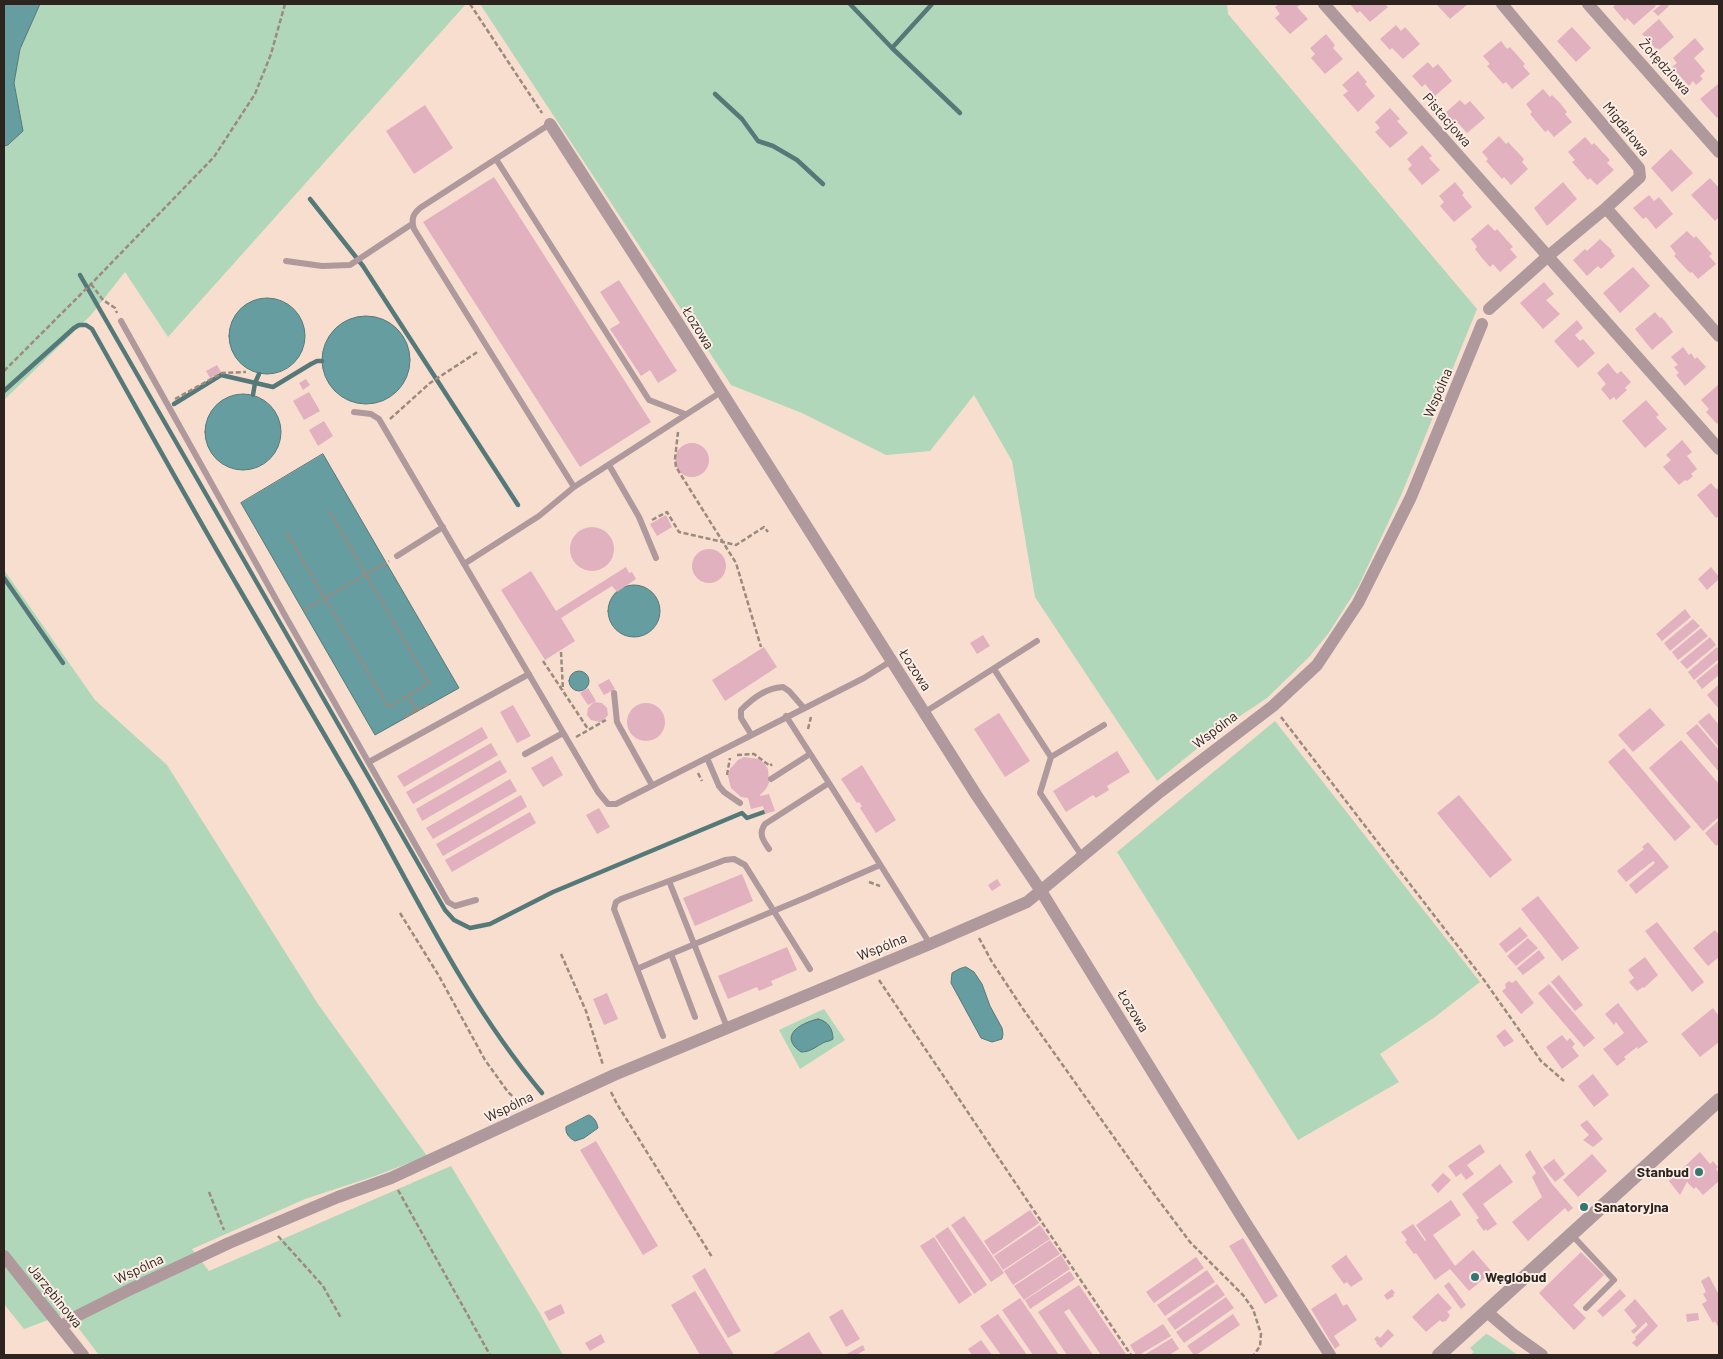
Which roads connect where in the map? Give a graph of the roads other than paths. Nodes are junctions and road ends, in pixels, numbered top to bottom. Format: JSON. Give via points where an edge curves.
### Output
{"nodes":[{"id":1,"x":1324,"y":4,"type":"edge"},
{"id":2,"x":1502,"y":4,"type":"edge"},
{"id":3,"x":1588,"y":4,"type":"edge"},
{"id":4,"x":550,"y":124,"type":"joint"},
{"id":5,"x":1719,"y":152,"type":"edge"},
{"id":6,"x":496,"y":159,"type":"junction"},
{"id":7,"x":1606,"y":208,"type":"junction"},
{"id":8,"x":412,"y":224,"type":"junction"},
{"id":9,"x":1547,"y":257,"type":"junction"},
{"id":10,"x":286,"y":261,"type":"dead end"},
{"id":11,"x":1489,"y":309,"type":"dead end"},
{"id":12,"x":121,"y":320,"type":"dead end"},
{"id":13,"x":1482,"y":324,"type":"dead end"},
{"id":14,"x":1719,"y":336,"type":"edge"},
{"id":15,"x":720,"y":392,"type":"junction"},
{"id":16,"x":354,"y":412,"type":"dead end"},
{"id":17,"x":682,"y":416,"type":"junction"},
{"id":18,"x":1719,"y":449,"type":"edge"},
{"id":19,"x":609,"y":465,"type":"junction"},
{"id":20,"x":574,"y":487,"type":"junction"},
{"id":21,"x":443,"y":527,"type":"junction"},
{"id":22,"x":397,"y":556,"type":"dead end"},
{"id":23,"x":656,"y":558,"type":"dead end"},
{"id":24,"x":464,"y":564,"type":"junction"},
{"id":25,"x":1037,"y":641,"type":"dead end"},
{"id":26,"x":892,"y":661,"type":"junction"},
{"id":27,"x":994,"y":669,"type":"junction"},
{"id":28,"x":529,"y":674,"type":"junction"},
{"id":29,"x":614,"y":693,"type":"dead end"},
{"id":30,"x":803,"y":707,"type":"junction"},
{"id":31,"x":924,"y":712,"type":"junction"},
{"id":32,"x":786,"y":716,"type":"junction"},
{"id":33,"x":1104,"y":725,"type":"dead end"},
{"id":34,"x":563,"y":733,"type":"junction"},
{"id":35,"x":752,"y":734,"type":"junction"},
{"id":36,"x":524,"y":754,"type":"dead end"},
{"id":37,"x":810,"y":754,"type":"junction"},
{"id":38,"x":1051,"y":757,"type":"junction"},
{"id":39,"x":707,"y":758,"type":"junction"},
{"id":40,"x":369,"y":762,"type":"junction"},
{"id":41,"x":771,"y":779,"type":"dead end"},
{"id":42,"x":828,"y":783,"type":"junction"},
{"id":43,"x":652,"y":785,"type":"junction"},
{"id":44,"x":740,"y":803,"type":"dead end"},
{"id":45,"x":769,"y":849,"type":"dead end"},
{"id":46,"x":1082,"y":856,"type":"junction"},
{"id":47,"x":880,"y":865,"type":"junction"},
{"id":48,"x":669,"y":881,"type":"junction"},
{"id":49,"x":1041,"y":891,"type":"junction"},
{"id":50,"x":476,"y":900,"type":"dead end"},
{"id":51,"x":774,"y":912,"type":"junction"},
{"id":52,"x":695,"y":944,"type":"junction"},
{"id":53,"x":930,"y":944,"type":"junction"},
{"id":54,"x":671,"y":954,"type":"junction"},
{"id":55,"x":637,"y":968,"type":"junction"},
{"id":56,"x":810,"y":969,"type":"dead end"},
{"id":57,"x":695,"y":1017,"type":"dead end"},
{"id":58,"x":727,"y":1027,"type":"junction"},
{"id":59,"x":663,"y":1036,"type":"dead end"},
{"id":60,"x":1719,"y":1100,"type":"edge"},
{"id":61,"x":1571,"y":1234,"type":"junction"},
{"id":62,"x":4,"y":1256,"type":"edge"},
{"id":63,"x":1586,"y":1308,"type":"dead end"},
{"id":64,"x":1487,"y":1312,"type":"junction"},
{"id":65,"x":61,"y":1327,"type":"junction"},
{"id":66,"x":83,"y":1355,"type":"edge"},
{"id":67,"x":1330,"y":1355,"type":"edge"},
{"id":68,"x":1439,"y":1355,"type":"edge"},
{"id":69,"x":1542,"y":1355,"type":"edge"}],
"edges":[{"from":1,"to":9,"type":"street","name":"Pistacjowa"},
{"from":2,"to":7,"type":"street","name":"Migdałowa","via":[[1639,168],[1640,176]]},
{"from":3,"to":5,"type":"street","name":"Żołędziowa"},
{"from":4,"to":6,"type":"lane"},
{"from":4,"to":15,"type":"street","name":"Łozowa"},
{"from":6,"to":8,"type":"lane","via":[[420,208],[414,214]]},
{"from":6,"to":17,"type":"lane","via":[[649,400]]},
{"from":7,"to":9,"type":"street"},
{"from":7,"to":14,"type":"street"},
{"from":8,"to":10,"type":"lane","via":[[350,265],[322,266]]},
{"from":8,"to":20,"type":"lane"},
{"from":9,"to":11,"type":"street"},
{"from":9,"to":18,"type":"street","name":"Pistacjowa"},
{"from":12,"to":40,"type":"lane"},
{"from":13,"to":46,"type":"street","name":"Wspólna","via":[[1411,497],[1358,603],[1317,666],[1272,706]]},
{"from":15,"to":17,"type":"lane"},
{"from":15,"to":26,"type":"street","name":"Łozowa"},
{"from":16,"to":21,"type":"lane","via":[[372,414],[379,419]]},
{"from":17,"to":19,"type":"lane"},
{"from":19,"to":20,"type":"lane"},
{"from":19,"to":23,"type":"lane","via":[[639,517]]},
{"from":20,"to":24,"type":"lane","via":[[539,516]]},
{"from":21,"to":22,"type":"lane"},
{"from":21,"to":24,"type":"lane"},
{"from":24,"to":28,"type":"lane"},
{"from":25,"to":27,"type":"lane"},
{"from":26,"to":30,"type":"lane"},
{"from":26,"to":31,"type":"street","name":"Łozowa"},
{"from":27,"to":31,"type":"lane"},
{"from":27,"to":38,"type":"lane"},
{"from":28,"to":34,"type":"lane"},
{"from":28,"to":40,"type":"lane"},
{"from":29,"to":43,"type":"lane","via":[[618,722]]},
{"from":30,"to":32,"type":"lane"},
{"from":30,"to":35,"type":"lane","via":[[783,688],[766,691],[741,710],[741,718]]},
{"from":31,"to":49,"type":"street","name":"Łozowa"},
{"from":32,"to":35,"type":"lane"},
{"from":32,"to":37,"type":"lane"},
{"from":33,"to":38,"type":"lane"},
{"from":34,"to":36,"type":"lane"},
{"from":34,"to":43,"type":"lane","via":[[608,804],[616,804]]},
{"from":35,"to":39,"type":"lane"},
{"from":37,"to":41,"type":"lane"},
{"from":37,"to":42,"type":"lane"},
{"from":38,"to":46,"type":"lane","via":[[1040,793]]},
{"from":39,"to":43,"type":"lane"},
{"from":39,"to":44,"type":"lane","via":[[719,786]]},
{"from":40,"to":50,"type":"lane","via":[[448,902],[455,906]]},
{"from":42,"to":45,"type":"lane","via":[[765,824],[761,838]]},
{"from":42,"to":47,"type":"lane"},
{"from":46,"to":49,"type":"street","name":"Wspólna"},
{"from":47,"to":51,"type":"lane"},
{"from":47,"to":53,"type":"lane"},
{"from":48,"to":51,"type":"lane","via":[[734,859],[744,866]]},
{"from":48,"to":52,"type":"lane"},
{"from":48,"to":55,"type":"lane","via":[[616,902],[614,909]]},
{"from":49,"to":53,"type":"street","name":"Wspólna","via":[[1026,902]]},
{"from":49,"to":67,"type":"street","name":"Łozowa"},
{"from":51,"to":52,"type":"lane"},
{"from":51,"to":56,"type":"lane"},
{"from":52,"to":54,"type":"lane"},
{"from":52,"to":58,"type":"lane"},
{"from":53,"to":58,"type":"street","name":"Wspólna"},
{"from":54,"to":55,"type":"lane"},
{"from":54,"to":57,"type":"lane"},
{"from":55,"to":59,"type":"lane"},
{"from":58,"to":65,"type":"street","name":"Wspólna","via":[[607,1078],[391,1178],[229,1243],[73,1318]]},
{"from":60,"to":61,"type":"street"},
{"from":61,"to":63,"type":"lane","via":[[1614,1280]]},
{"from":61,"to":64,"type":"street"},
{"from":62,"to":65,"type":"street","name":"Jarzębinowa"},
{"from":64,"to":68,"type":"street"},
{"from":64,"to":69,"type":"street"},
{"from":65,"to":66,"type":"street","name":"Jarzębinowa"}]}
